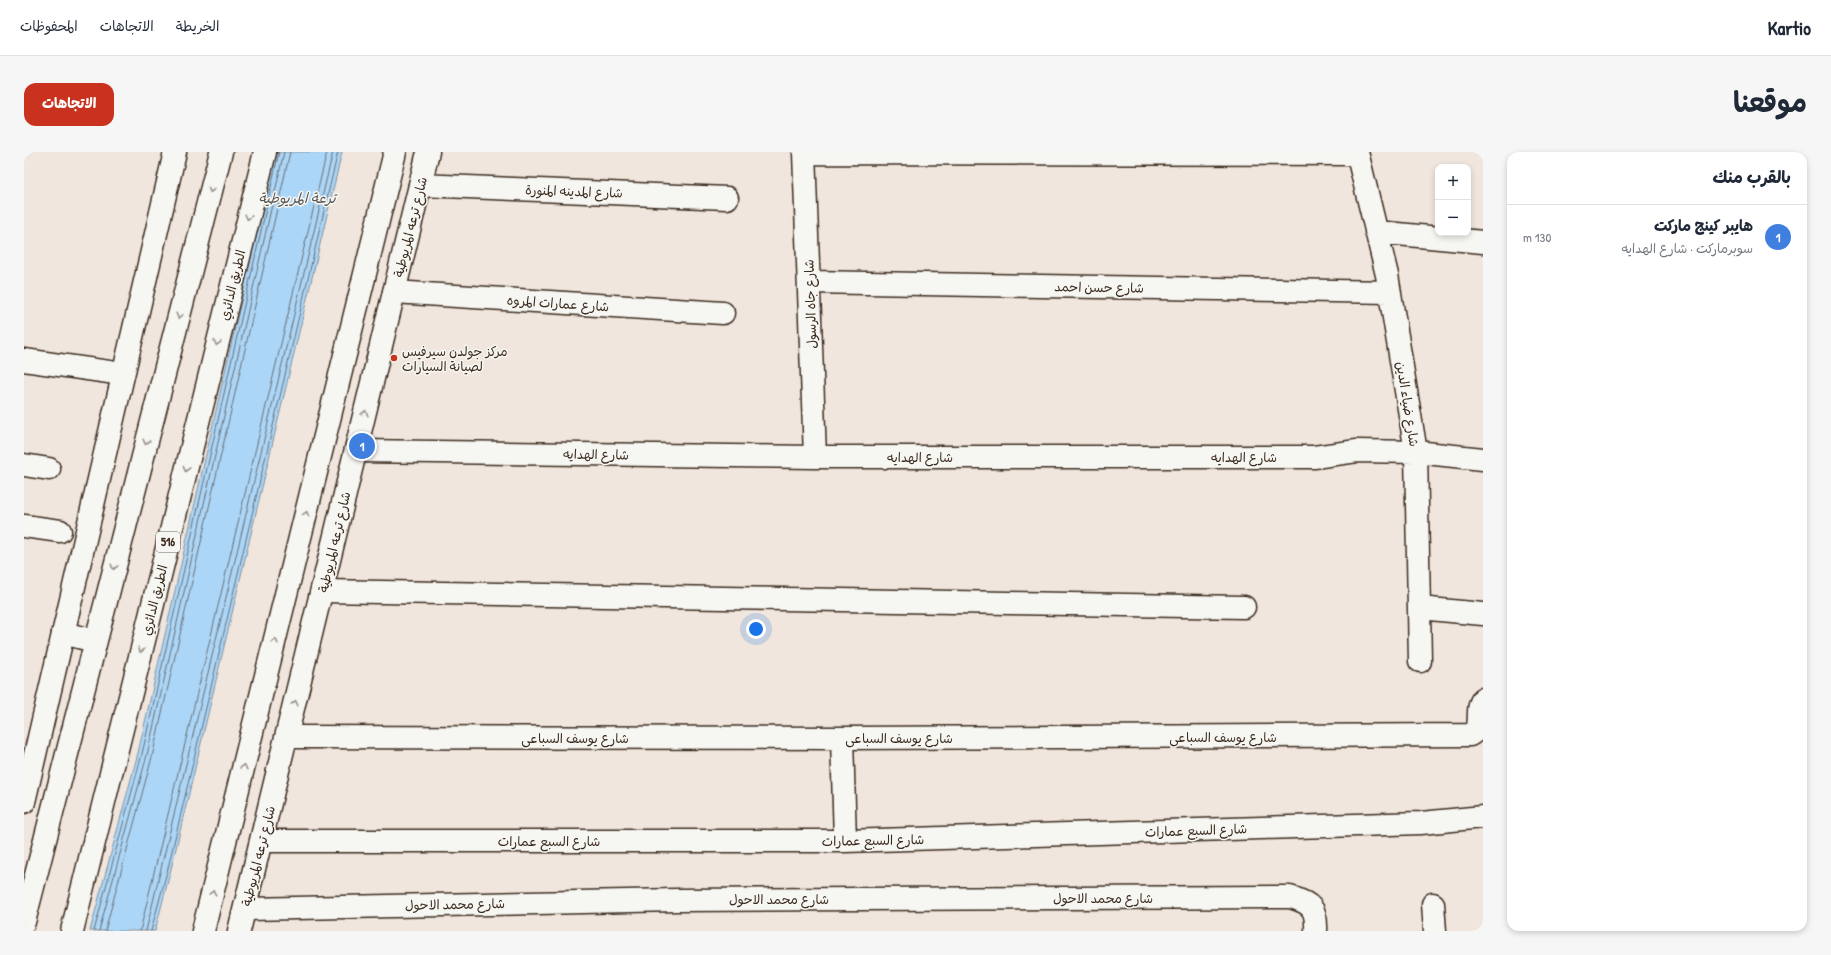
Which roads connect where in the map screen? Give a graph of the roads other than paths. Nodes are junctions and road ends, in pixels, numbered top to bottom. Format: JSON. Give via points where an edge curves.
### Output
{"nodes":[{"id":1,"x":175,"y":152,"type":"edge"},
{"id":2,"x":221,"y":152,"type":"edge"},
{"id":3,"x":264,"y":152,"type":"edge"},
{"id":4,"x":395,"y":152,"type":"edge"},
{"id":5,"x":428,"y":152,"type":"edge"},
{"id":6,"x":804,"y":152,"type":"edge"},
{"id":7,"x":1357,"y":153,"type":"edge"},
{"id":8,"x":420,"y":185,"type":"junction"},
{"id":9,"x":727,"y":198,"type":"dead end"},
{"id":10,"x":1376,"y":232,"type":"junction"},
{"id":11,"x":1483,"y":242,"type":"edge"},
{"id":12,"x":809,"y":282,"type":"junction"},
{"id":13,"x":394,"y":292,"type":"junction"},
{"id":14,"x":1390,"y":292,"type":"junction"},
{"id":15,"x":723,"y":313,"type":"dead end"},
{"id":16,"x":24,"y":360,"type":"edge"},
{"id":17,"x":124,"y":374,"type":"junction"},
{"id":18,"x":356,"y":451,"type":"junction"},
{"id":19,"x":1416,"y":452,"type":"junction"},
{"id":20,"x":815,"y":457,"type":"junction"},
{"id":21,"x":1483,"y":459,"type":"edge"},
{"id":22,"x":24,"y":465,"type":"edge"},
{"id":23,"x":49,"y":469,"type":"dead end"},
{"id":24,"x":24,"y":526,"type":"edge"},
{"id":25,"x":60,"y":531,"type":"dead end"},
{"id":26,"x":322,"y":592,"type":"junction"},
{"id":27,"x":1244,"y":607,"type":"dead end"},
{"id":28,"x":1419,"y":608,"type":"junction"},
{"id":29,"x":1483,"y":614,"type":"edge"},
{"id":30,"x":64,"y":633,"type":"junction"},
{"id":31,"x":95,"y":641,"type":"junction"},
{"id":32,"x":1420,"y":662,"type":"dead end"},
{"id":33,"x":1483,"y":699,"type":"edge"},
{"id":34,"x":287,"y":737,"type":"junction"},
{"id":35,"x":842,"y":738,"type":"junction"},
{"id":36,"x":24,"y":802,"type":"edge"},
{"id":37,"x":1483,"y":817,"type":"edge"},
{"id":38,"x":262,"y":841,"type":"junction"},
{"id":39,"x":845,"y":841,"type":"junction"},
{"id":40,"x":1433,"y":904,"type":"dead end"},
{"id":41,"x":245,"y":909,"type":"junction"},
{"id":42,"x":24,"y":922,"type":"edge"},
{"id":43,"x":72,"y":931,"type":"edge"},
{"id":44,"x":203,"y":931,"type":"edge"},
{"id":45,"x":239,"y":931,"type":"edge"},
{"id":46,"x":1316,"y":931,"type":"edge"},
{"id":47,"x":1435,"y":931,"type":"edge"}],
"edges":[{"from":1,"to":17,"type":"main road"},
{"from":2,"to":31,"type":"main road","one_way":true},
{"from":3,"to":43,"type":"main road","name":"الطريق الدائري","number":"516","one_way":true},
{"from":44,"to":4,"type":"main road","one_way":true},
{"from":5,"to":8,"type":"main road","name":"شارع ترعه المريوطية"},
{"from":6,"to":7,"type":"main road"},
{"from":6,"to":12,"type":"main road","name":"شارع جاه الرسول"},
{"from":7,"to":10,"type":"main road","name":"شارع ضياء الدين"},
{"from":8,"to":9,"type":"main road","name":"شارع المدينه المنورة"},
{"from":8,"to":13,"type":"main road","name":"شارع ترعه المريوطية"},
{"from":10,"to":11,"type":"main road"},
{"from":10,"to":14,"type":"main road","name":"شارع ضياء الدين"},
{"from":12,"to":14,"type":"main road","name":"شارع حسن احمد"},
{"from":12,"to":20,"type":"main road","name":"شارع جاه الرسول"},
{"from":13,"to":15,"type":"main road","name":"شارع عمارات المروه"},
{"from":18,"to":13,"type":"main road","name":"شارع ترعه المريوطية","one_way":true},
{"from":14,"to":19,"type":"main road","name":"شارع ضياء الدين"},
{"from":16,"to":17,"type":"main road"},
{"from":17,"to":30,"type":"main road"},
{"from":18,"to":20,"type":"main road","name":"شارع الهدايه"},
{"from":18,"to":26,"type":"main road","name":"شارع ترعه المريوطية"},
{"from":19,"to":20,"type":"main road","name":"شارع الهدايه","via":[[1357,451],[1314,457]]},
{"from":19,"to":21,"type":"main road","name":"شارع الهدايه"},
{"from":19,"to":28,"type":"main road","name":"شارع ضياء الدين"},
{"from":22,"to":23,"type":"main road"},
{"from":24,"to":25,"type":"main road"},
{"from":26,"to":27,"type":"main road"},
{"from":34,"to":26,"type":"main road","name":"شارع ترعه المريوطية","one_way":true},
{"from":28,"to":29,"type":"main road"},
{"from":28,"to":32,"type":"main road","name":"شارع ضياء الدين"},
{"from":30,"to":31,"type":"main road"},
{"from":30,"to":36,"type":"main road"},
{"from":31,"to":42,"type":"main road"},
{"from":33,"to":35,"type":"main road","name":"شارع يوسف السباعى","via":[[1479,707],[1479,725],[1470,735]]},
{"from":34,"to":35,"type":"main road","name":"شارع يوسف السباعى"},
{"from":34,"to":38,"type":"main road","name":"شارع ترعه المريوطية"},
{"from":35,"to":39,"type":"main road"},
{"from":37,"to":39,"type":"main road","name":"شارع السبع عمارات","via":[[1421,823]]},
{"from":38,"to":39,"type":"main road","name":"شارع السبع عمارات"},
{"from":38,"to":41,"type":"main road","name":"شارع ترعه المريوطية"},
{"from":40,"to":47,"type":"main road"},
{"from":41,"to":45,"type":"main road","name":"شارع ترعه المريوطية"},
{"from":41,"to":46,"type":"main road","name":"شارع محمد الاحول","via":[[677,900],[1282,897],[1303,901],[1311,906],[1315,915]]}]}
